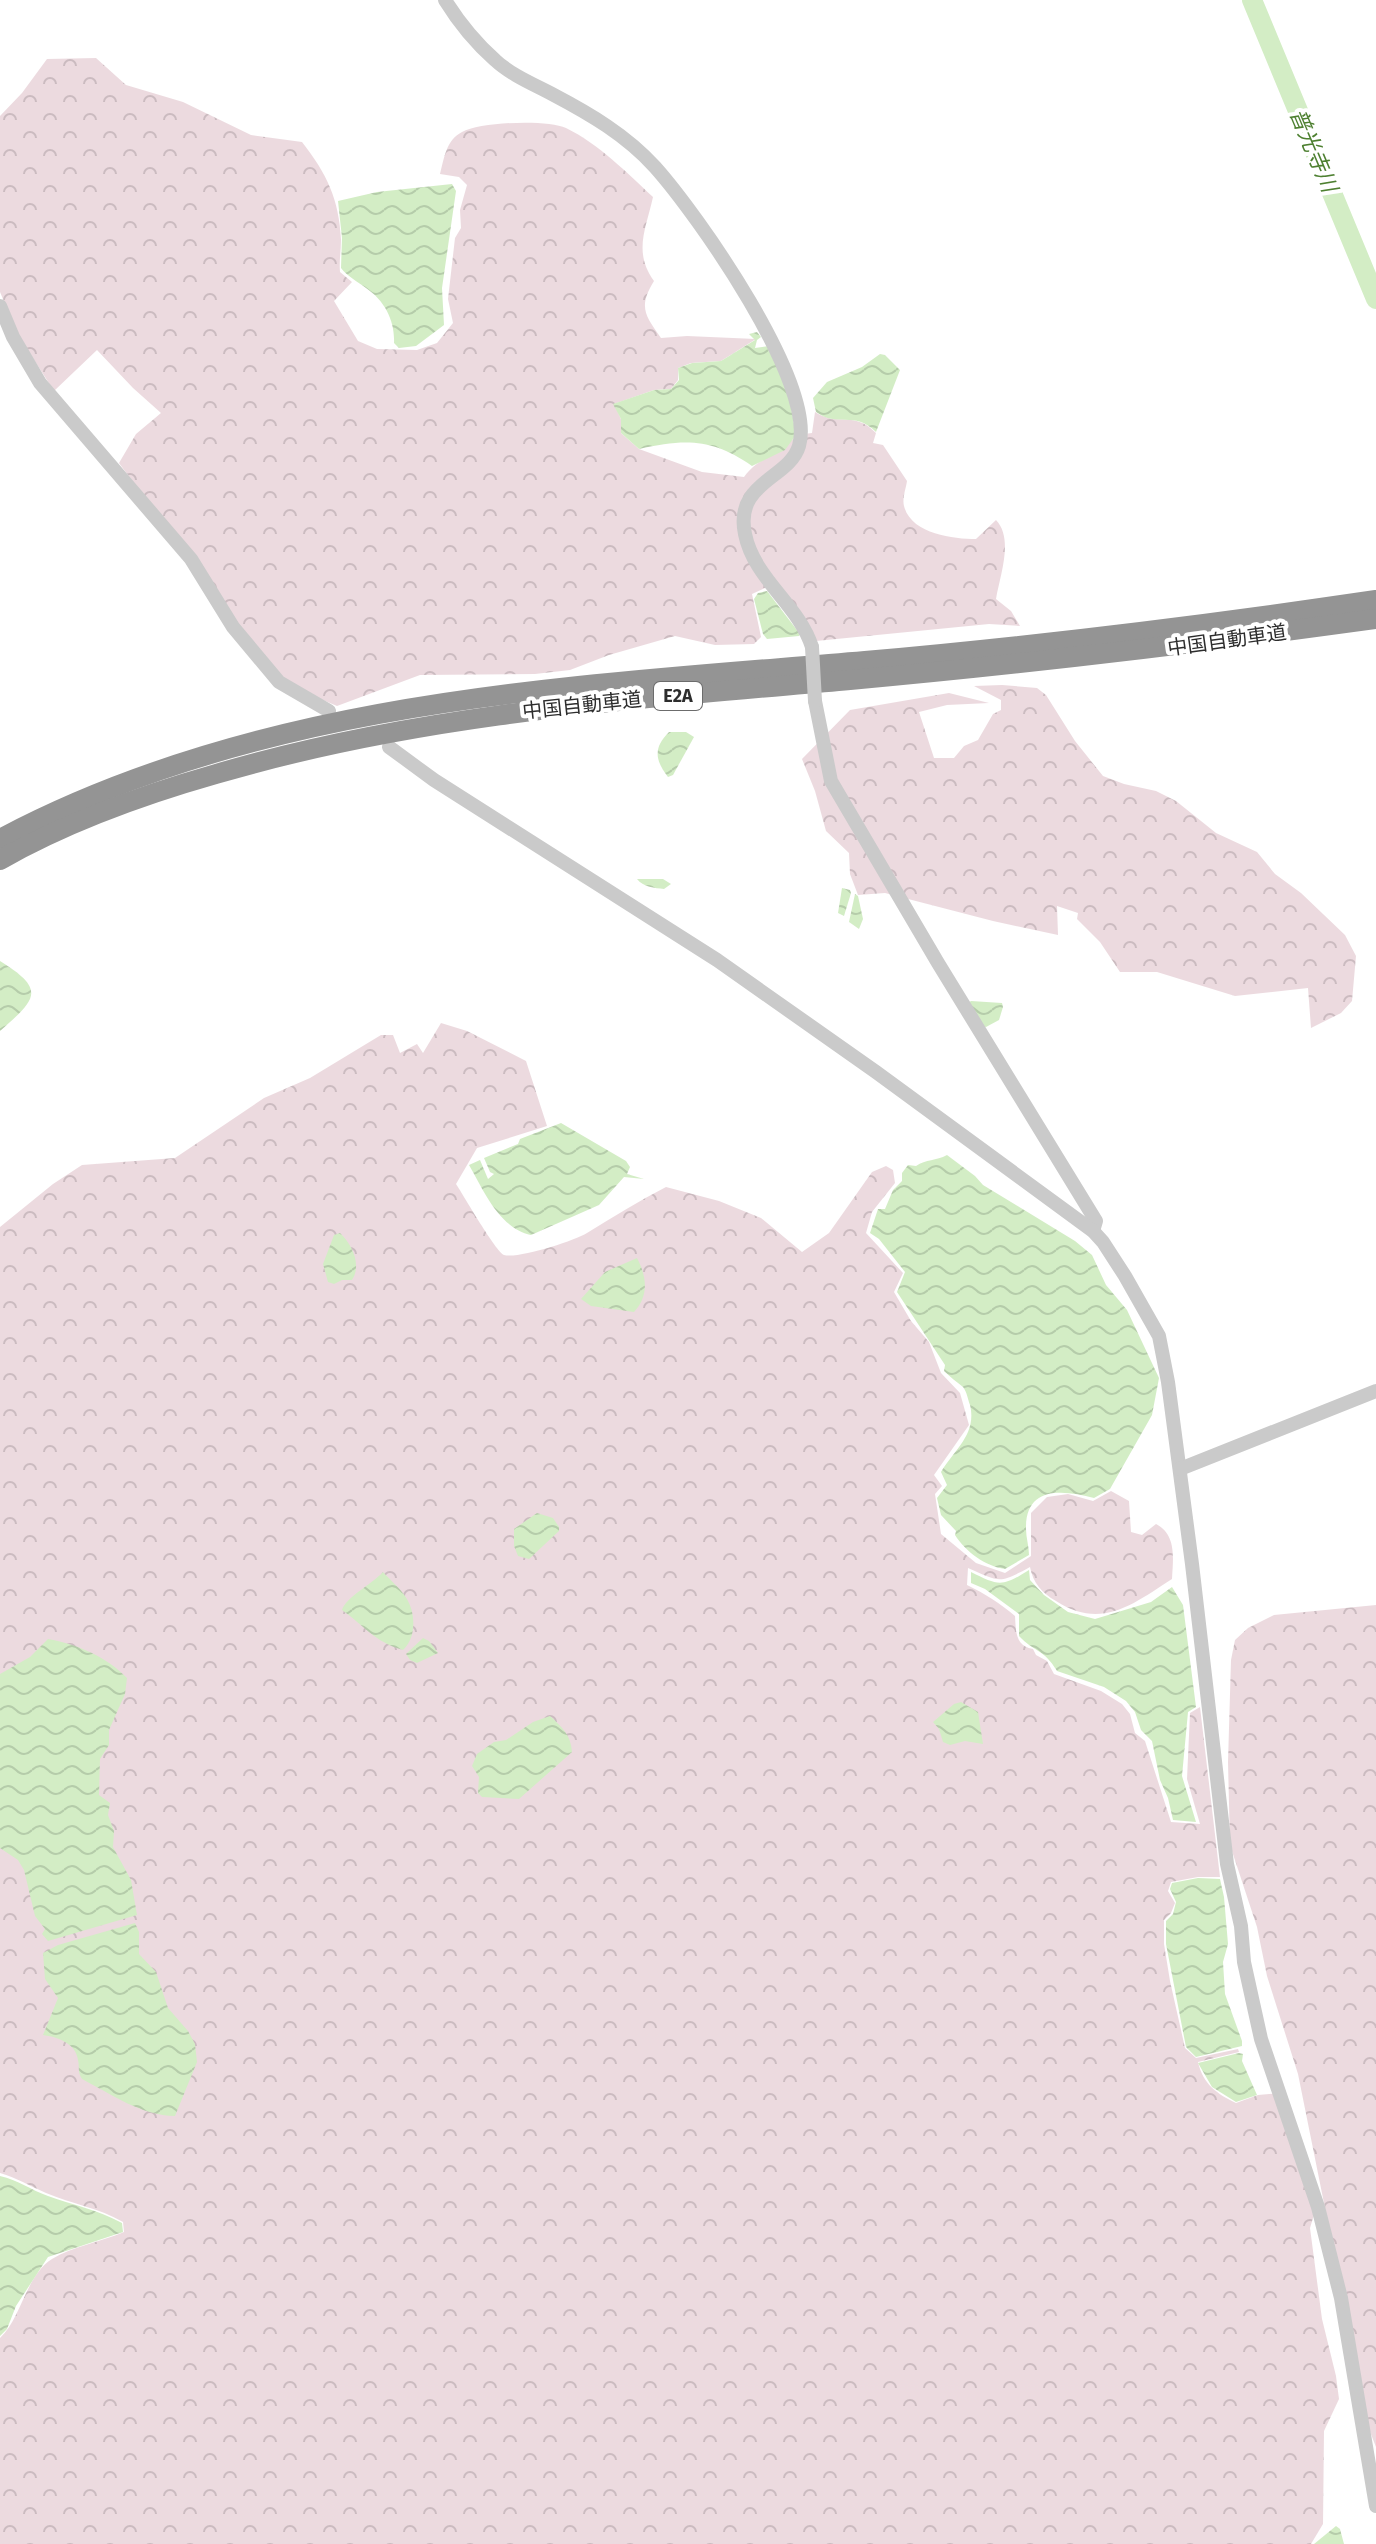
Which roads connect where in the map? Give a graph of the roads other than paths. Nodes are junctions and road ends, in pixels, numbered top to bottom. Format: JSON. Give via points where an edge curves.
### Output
{"nodes":[{"id":1,"x":445,"y":0,"type":"edge"},
{"id":2,"x":0,"y":306,"type":"edge"},
{"id":3,"x":1376,"y":600,"type":"edge"},
{"id":4,"x":1376,"y":619,"type":"edge"},
{"id":5,"x":329,"y":711,"type":"dead end"},
{"id":6,"x":389,"y":747,"type":"dead end"},
{"id":7,"x":0,"y":839,"type":"edge"},
{"id":8,"x":0,"y":860,"type":"edge"},
{"id":9,"x":1093,"y":1231,"type":"junction"},
{"id":10,"x":1376,"y":1391,"type":"edge"},
{"id":11,"x":1180,"y":1469,"type":"junction"},
{"id":12,"x":1376,"y":2506,"type":"edge"}],
"edges":[{"from":1,"to":9,"type":"street","bridge":true,"via":[[496,61],[617,132],[656,168],[770,337],[792,384],[800,437],[794,455],[754,491],[744,531],[763,573],[806,628],[831,781],[1096,1221]]},
{"from":2,"to":5,"type":"street","via":[[40,383],[191,559],[233,627],[279,682]]},
{"from":3,"to":7,"type":"highway","name":"中国自動車道","number":"E2A","via":[[1073,640],[589,684],[409,709],[177,765],[116,786]]},
{"from":4,"to":8,"type":"highway","name":"中国自動車道","number":"E2A","via":[[1125,652],[591,704],[411,727],[324,744],[178,785],[68,827]]},
{"from":6,"to":9,"type":"street","via":[[717,960]]},
{"from":9,"to":11,"type":"street","via":[[1159,1336]]},
{"from":10,"to":11,"type":"street"},
{"from":11,"to":12,"type":"street","via":[[1227,1864],[1244,1962],[1261,2039],[1318,2207],[1341,2298]]}]}
